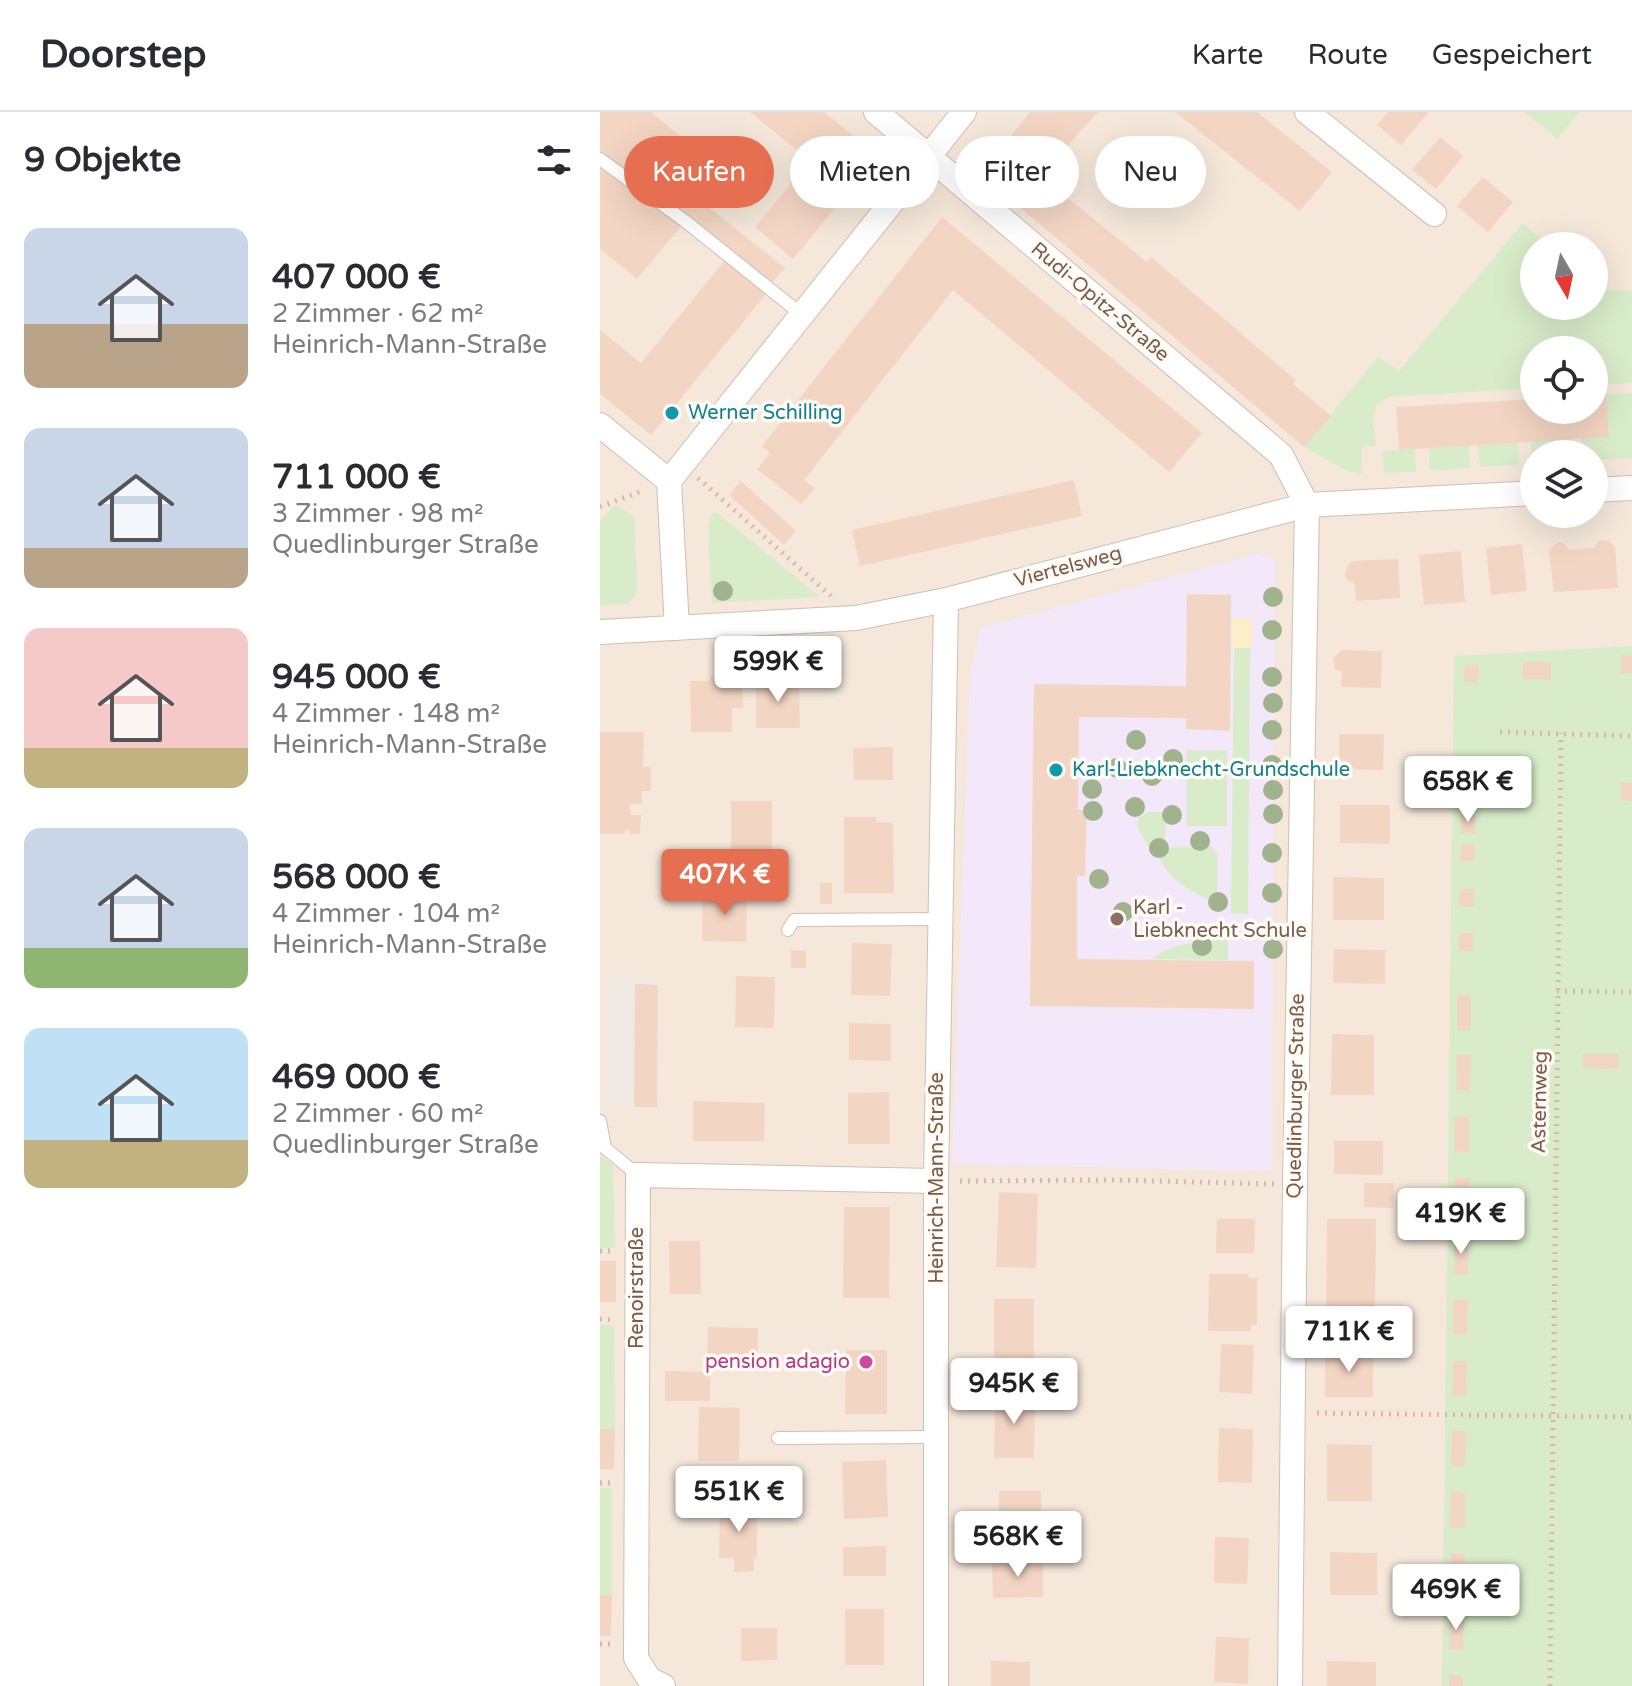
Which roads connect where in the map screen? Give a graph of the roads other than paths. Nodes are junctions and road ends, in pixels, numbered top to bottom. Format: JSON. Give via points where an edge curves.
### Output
{"nodes":[{"id":1,"x":876,"y":112,"type":"edge"},
{"id":2,"x":964,"y":112,"type":"edge"},
{"id":3,"x":1307,"y":112,"type":"edge"},
{"id":4,"x":904,"y":136,"type":"edge"},
{"id":5,"x":939,"y":142,"type":"edge"},
{"id":6,"x":600,"y":159,"type":"edge"},
{"id":7,"x":939,"y":166,"type":"edge"},
{"id":8,"x":886,"y":208,"type":"edge"},
{"id":9,"x":1434,"y":214,"type":"dead end"},
{"id":10,"x":801,"y":314,"type":"junction"},
{"id":11,"x":600,"y":425,"type":"edge"},
{"id":12,"x":675,"y":473,"type":"junction"},
{"id":13,"x":1632,"y":488,"type":"edge"},
{"id":14,"x":1608,"y":489,"type":"edge"},
{"id":15,"x":1520,"y":494,"type":"edge"},
{"id":16,"x":1307,"y":505,"type":"junction"},
{"id":17,"x":946,"y":600,"type":"junction"},
{"id":18,"x":677,"y":628,"type":"junction"},
{"id":19,"x":600,"y":632,"type":"edge"},
{"id":20,"x":940,"y":919,"type":"junction"},
{"id":21,"x":788,"y":930,"type":"dead end"},
{"id":22,"x":600,"y":1121,"type":"edge"},
{"id":23,"x":638,"y":1175,"type":"junction"},
{"id":24,"x":936,"y":1181,"type":"junction"},
{"id":25,"x":936,"y":1437,"type":"junction"},
{"id":26,"x":778,"y":1438,"type":"dead end"},
{"id":27,"x":663,"y":1686,"type":"edge"},
{"id":28,"x":936,"y":1686,"type":"edge"},
{"id":29,"x":1290,"y":1686,"type":"edge"}],
"edges":[{"from":1,"to":4,"type":"street","name":"Rudi-Opitz-Straße"},
{"from":2,"to":5,"type":"street"},
{"from":3,"to":9,"type":"street"},
{"from":6,"to":10,"type":"lane"},
{"from":7,"to":16,"type":"street","name":"Rudi-Opitz-Straße","via":[[1281,455]]},
{"from":8,"to":10,"type":"street"},
{"from":10,"to":12,"type":"street"},
{"from":11,"to":12,"type":"street"},
{"from":12,"to":18,"type":"street"},
{"from":13,"to":14,"type":"street"},
{"from":15,"to":16,"type":"street","name":"Viertelsweg"},
{"from":16,"to":17,"type":"street","name":"Viertelsweg"},
{"from":16,"to":29,"type":"street","name":"Quedlinburger Straße"},
{"from":17,"to":18,"type":"street","name":"Viertelsweg","via":[[856,618]]},
{"from":17,"to":20,"type":"street","name":"Heinrich-Mann-Straße"},
{"from":18,"to":19,"type":"street","name":"Viertelsweg"},
{"from":20,"to":21,"type":"lane","via":[[794,920]]},
{"from":20,"to":24,"type":"street","name":"Heinrich-Mann-Straße"},
{"from":22,"to":23,"type":"lane","via":[[605,1148]]},
{"from":23,"to":24,"type":"street"},
{"from":23,"to":27,"type":"street","name":"Renoirstraße","via":[[636,1658],[649,1679]]},
{"from":24,"to":25,"type":"street","name":"Heinrich-Mann-Straße"},
{"from":25,"to":26,"type":"lane"},
{"from":25,"to":28,"type":"street","name":"Heinrich-Mann-Straße"}]}
